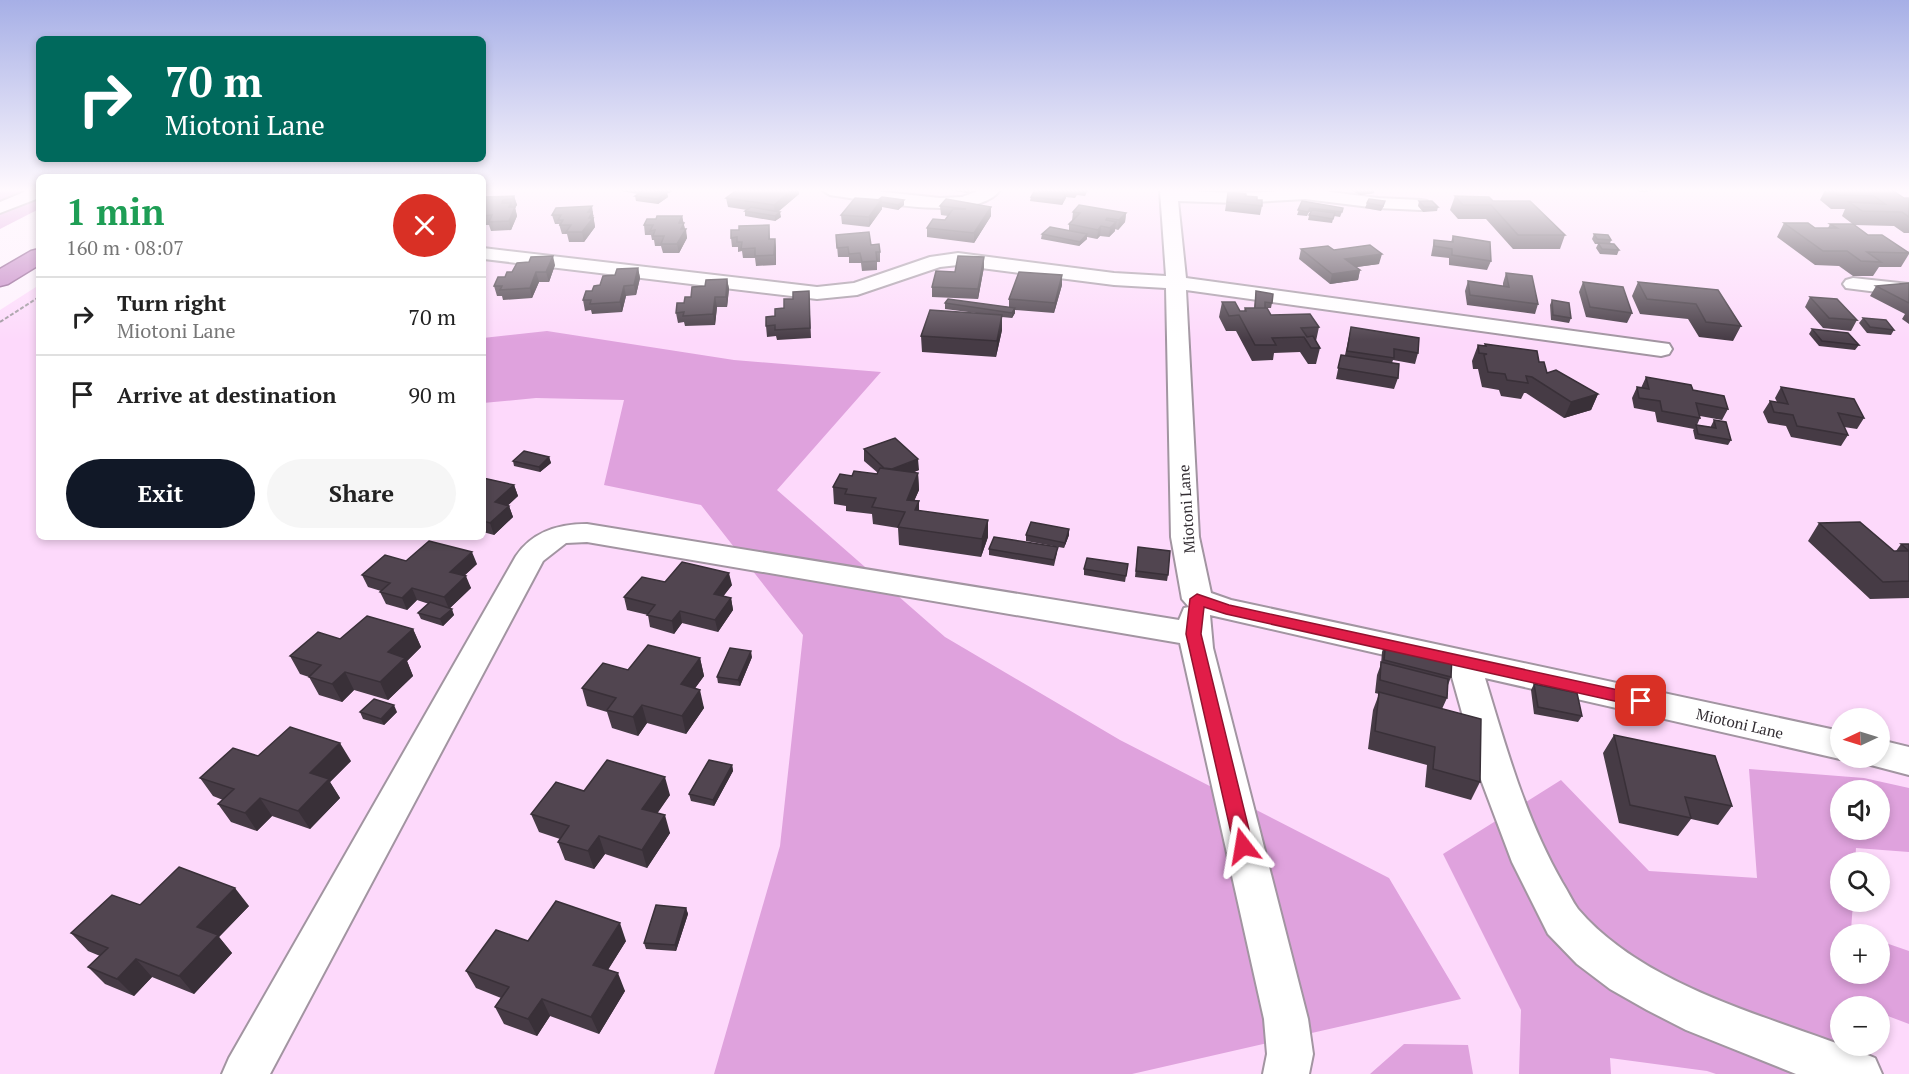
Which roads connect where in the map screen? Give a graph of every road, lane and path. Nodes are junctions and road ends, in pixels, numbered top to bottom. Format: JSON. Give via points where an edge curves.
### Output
{"nodes":[{"id":1,"x":35,"y":240,"type":"edge"},
{"id":2,"x":1173,"y":240,"type":"edge"},
{"id":3,"x":486,"y":253,"type":"edge"},
{"id":4,"x":36,"y":258,"type":"edge"},
{"id":5,"x":0,"y":261,"type":"edge"},
{"id":6,"x":0,"y":279,"type":"edge"},
{"id":7,"x":1176,"y":283,"type":"junction"},
{"id":8,"x":1853,"y":284,"type":"dead end"},
{"id":9,"x":1909,"y":290,"type":"edge"},
{"id":10,"x":36,"y":299,"type":"edge"},
{"id":11,"x":0,"y":322,"type":"edge"},
{"id":12,"x":1661,"y":349,"type":"dead end"},
{"id":13,"x":1196,"y":616,"type":"junction"},
{"id":14,"x":1464,"y":662,"type":"junction"},
{"id":15,"x":1830,"y":743,"type":"edge"},
{"id":16,"x":1890,"y":756,"type":"edge"},
{"id":17,"x":1909,"y":760,"type":"edge"},
{"id":18,"x":245,"y":1074,"type":"edge"},
{"id":19,"x":1286,"y":1074,"type":"edge"},
{"id":20,"x":1859,"y":1074,"type":"edge"}],
"edges":[{"from":1,"to":5,"type":"highway"},
{"from":2,"to":7,"type":"street","name":"Miotoni Lane"},
{"from":3,"to":7,"type":"street","via":[[817,293],[857,289],[951,259]]},
{"from":4,"to":6,"type":"highway"},
{"from":7,"to":12,"type":"street"},
{"from":7,"to":13,"type":"street","name":"Miotoni Lane","via":[[1185,537]]},
{"from":8,"to":9,"type":"street"},
{"from":10,"to":11,"type":"path"},
{"from":13,"to":14,"type":"street","name":"Miotoni Lane","via":[[1226,609]]},
{"from":13,"to":18,"type":"street","via":[[587,533],[555,535],[531,555]]},
{"from":13,"to":19,"type":"street","via":[[1286,1019],[1290,1054]]},
{"from":14,"to":15,"type":"street","name":"Miotoni Lane"},
{"from":14,"to":20,"type":"street","via":[[1487,743],[1528,857],[1565,924],[1609,965],[1693,1011]]},
{"from":16,"to":17,"type":"street"}]}
